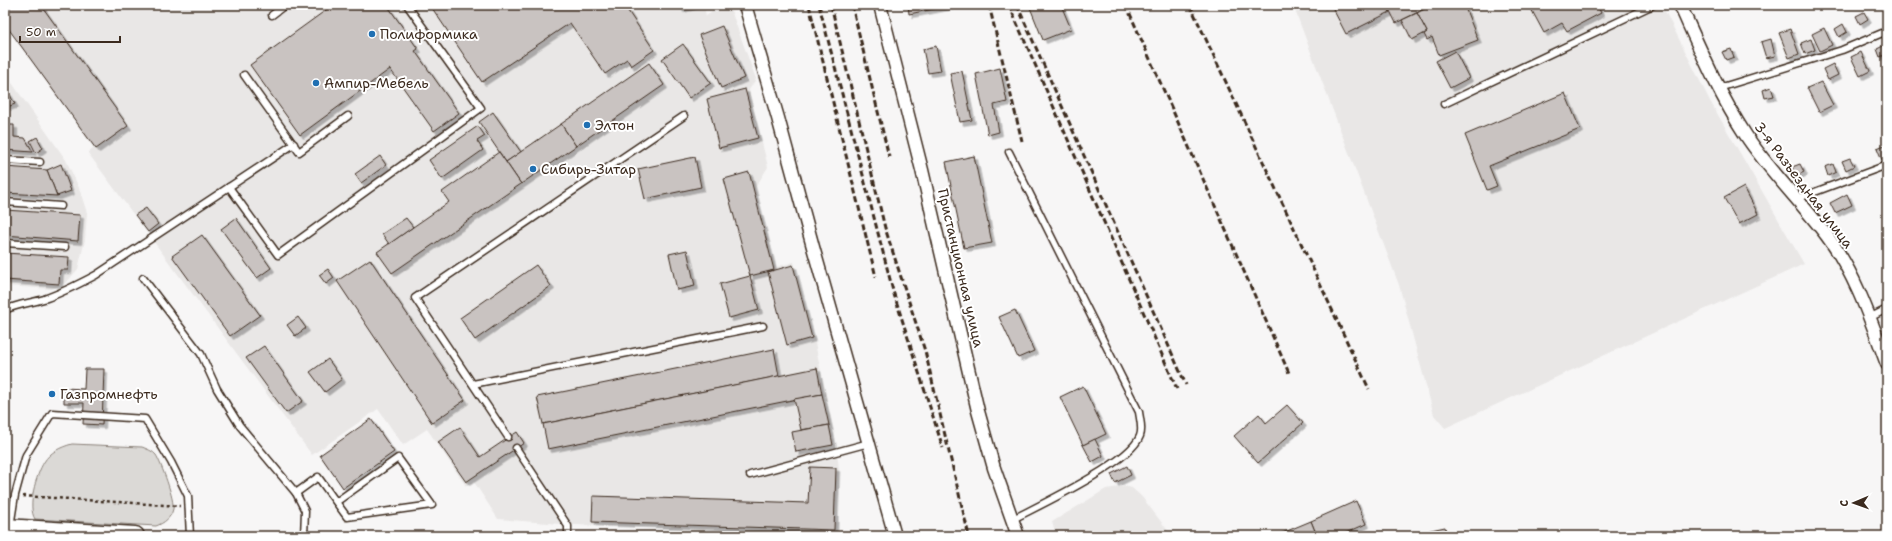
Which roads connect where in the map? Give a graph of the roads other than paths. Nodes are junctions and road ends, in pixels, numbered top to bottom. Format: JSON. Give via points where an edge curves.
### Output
{"nodes":[{"id":1,"x":285,"y":5,"type":"edge"},
{"id":2,"x":407,"y":5,"type":"edge"},
{"id":3,"x":745,"y":5,"type":"edge"},
{"id":4,"x":880,"y":5,"type":"edge"},
{"id":5,"x":1653,"y":5,"type":"edge"},
{"id":6,"x":1680,"y":5,"type":"edge"},
{"id":7,"x":272,"y":15,"type":"dead end"},
{"id":8,"x":1887,"y":31,"type":"edge"},
{"id":9,"x":244,"y":75,"type":"dead end"},
{"id":10,"x":1719,"y":88,"type":"junction"},
{"id":11,"x":1444,"y":104,"type":"dead end"},
{"id":12,"x":348,"y":116,"type":"dead end"},
{"id":13,"x":684,"y":116,"type":"dead end"},
{"id":14,"x":294,"y":144,"type":"junction"},
{"id":15,"x":1009,"y":152,"type":"dead end"},
{"id":16,"x":5,"y":160,"type":"edge"},
{"id":17,"x":40,"y":162,"type":"dead end"},
{"id":18,"x":1887,"y":165,"type":"edge"},
{"id":19,"x":229,"y":187,"type":"junction"},
{"id":20,"x":1795,"y":199,"type":"junction"},
{"id":21,"x":5,"y":202,"type":"edge"},
{"id":22,"x":61,"y":206,"type":"dead end"},
{"id":23,"x":5,"y":243,"type":"edge"},
{"id":24,"x":64,"y":247,"type":"dead end"},
{"id":25,"x":143,"y":278,"type":"dead end"},
{"id":26,"x":1887,"y":309,"type":"edge"},
{"id":27,"x":5,"y":310,"type":"edge"},
{"id":28,"x":1869,"y":318,"type":"junction"},
{"id":29,"x":763,"y":326,"type":"dead end"},
{"id":30,"x":1887,"y":364,"type":"edge"},
{"id":31,"x":473,"y":384,"type":"junction"},
{"id":32,"x":508,"y":437,"type":"dead end"},
{"id":33,"x":869,"y":443,"type":"junction"},
{"id":34,"x":516,"y":448,"type":"dead end"},
{"id":35,"x":750,"y":475,"type":"dead end"},
{"id":36,"x":296,"y":493,"type":"junction"},
{"id":37,"x":336,"y":502,"type":"junction"},
{"id":38,"x":1013,"y":520,"type":"junction"},
{"id":39,"x":7,"y":528,"type":"edge"},
{"id":40,"x":135,"y":536,"type":"edge"},
{"id":41,"x":190,"y":536,"type":"edge"},
{"id":42,"x":304,"y":536,"type":"edge"},
{"id":43,"x":568,"y":536,"type":"edge"},
{"id":44,"x":895,"y":536,"type":"edge"},
{"id":45,"x":1018,"y":536,"type":"edge"}],
"edges":[{"from":1,"to":7,"type":"lane"},
{"from":2,"to":19,"type":"lane","via":[[481,108],[278,255]]},
{"from":3,"to":33,"type":"street"},
{"from":4,"to":38,"type":"street","name":"Пристанционная улица","via":[[924,178],[978,410],[994,468]]},
{"from":5,"to":11,"type":"lane"},
{"from":6,"to":10,"type":"street","name":"3-я Разъездная улица"},
{"from":8,"to":10,"type":"lane","via":[[1842,50]]},
{"from":9,"to":14,"type":"lane"},
{"from":10,"to":20,"type":"street","name":"3-я Разъездная улица","via":[[1746,135]]},
{"from":12,"to":14,"type":"lane","via":[[299,152]]},
{"from":13,"to":31,"type":"lane","via":[[415,298]]},
{"from":14,"to":19,"type":"lane"},
{"from":15,"to":38,"type":"lane","via":[[1139,412],[1142,426],[1134,447],[1108,467]]},
{"from":16,"to":17,"type":"lane"},
{"from":18,"to":20,"type":"lane"},
{"from":19,"to":27,"type":"lane","via":[[96,275],[66,291]]},
{"from":20,"to":28,"type":"street","name":"3-я Разъездная улица","via":[[1827,236],[1846,266]]},
{"from":21,"to":22,"type":"lane"},
{"from":23,"to":24,"type":"lane"},
{"from":25,"to":36,"type":"lane","via":[[201,354],[217,389],[240,426]]},
{"from":26,"to":28,"type":"lane"},
{"from":28,"to":30,"type":"street","name":"3-я Разъездная улица"},
{"from":29,"to":31,"type":"lane"},
{"from":31,"to":32,"type":"lane"},
{"from":33,"to":35,"type":"lane"},
{"from":33,"to":44,"type":"street"},
{"from":34,"to":43,"type":"lane","via":[[568,526]]},
{"from":36,"to":37,"type":"lane","via":[[318,476]]},
{"from":36,"to":42,"type":"lane","via":[[305,511]]},
{"from":37,"to":37,"type":"lane","via":[[347,517],[432,505],[398,458]]},
{"from":38,"to":45,"type":"street","name":"Пристанционная улица"},
{"from":39,"to":40,"type":"main road"},
{"from":39,"to":41,"type":"lane","via":[[26,455],[52,413],[145,419],[188,496]]}]}
